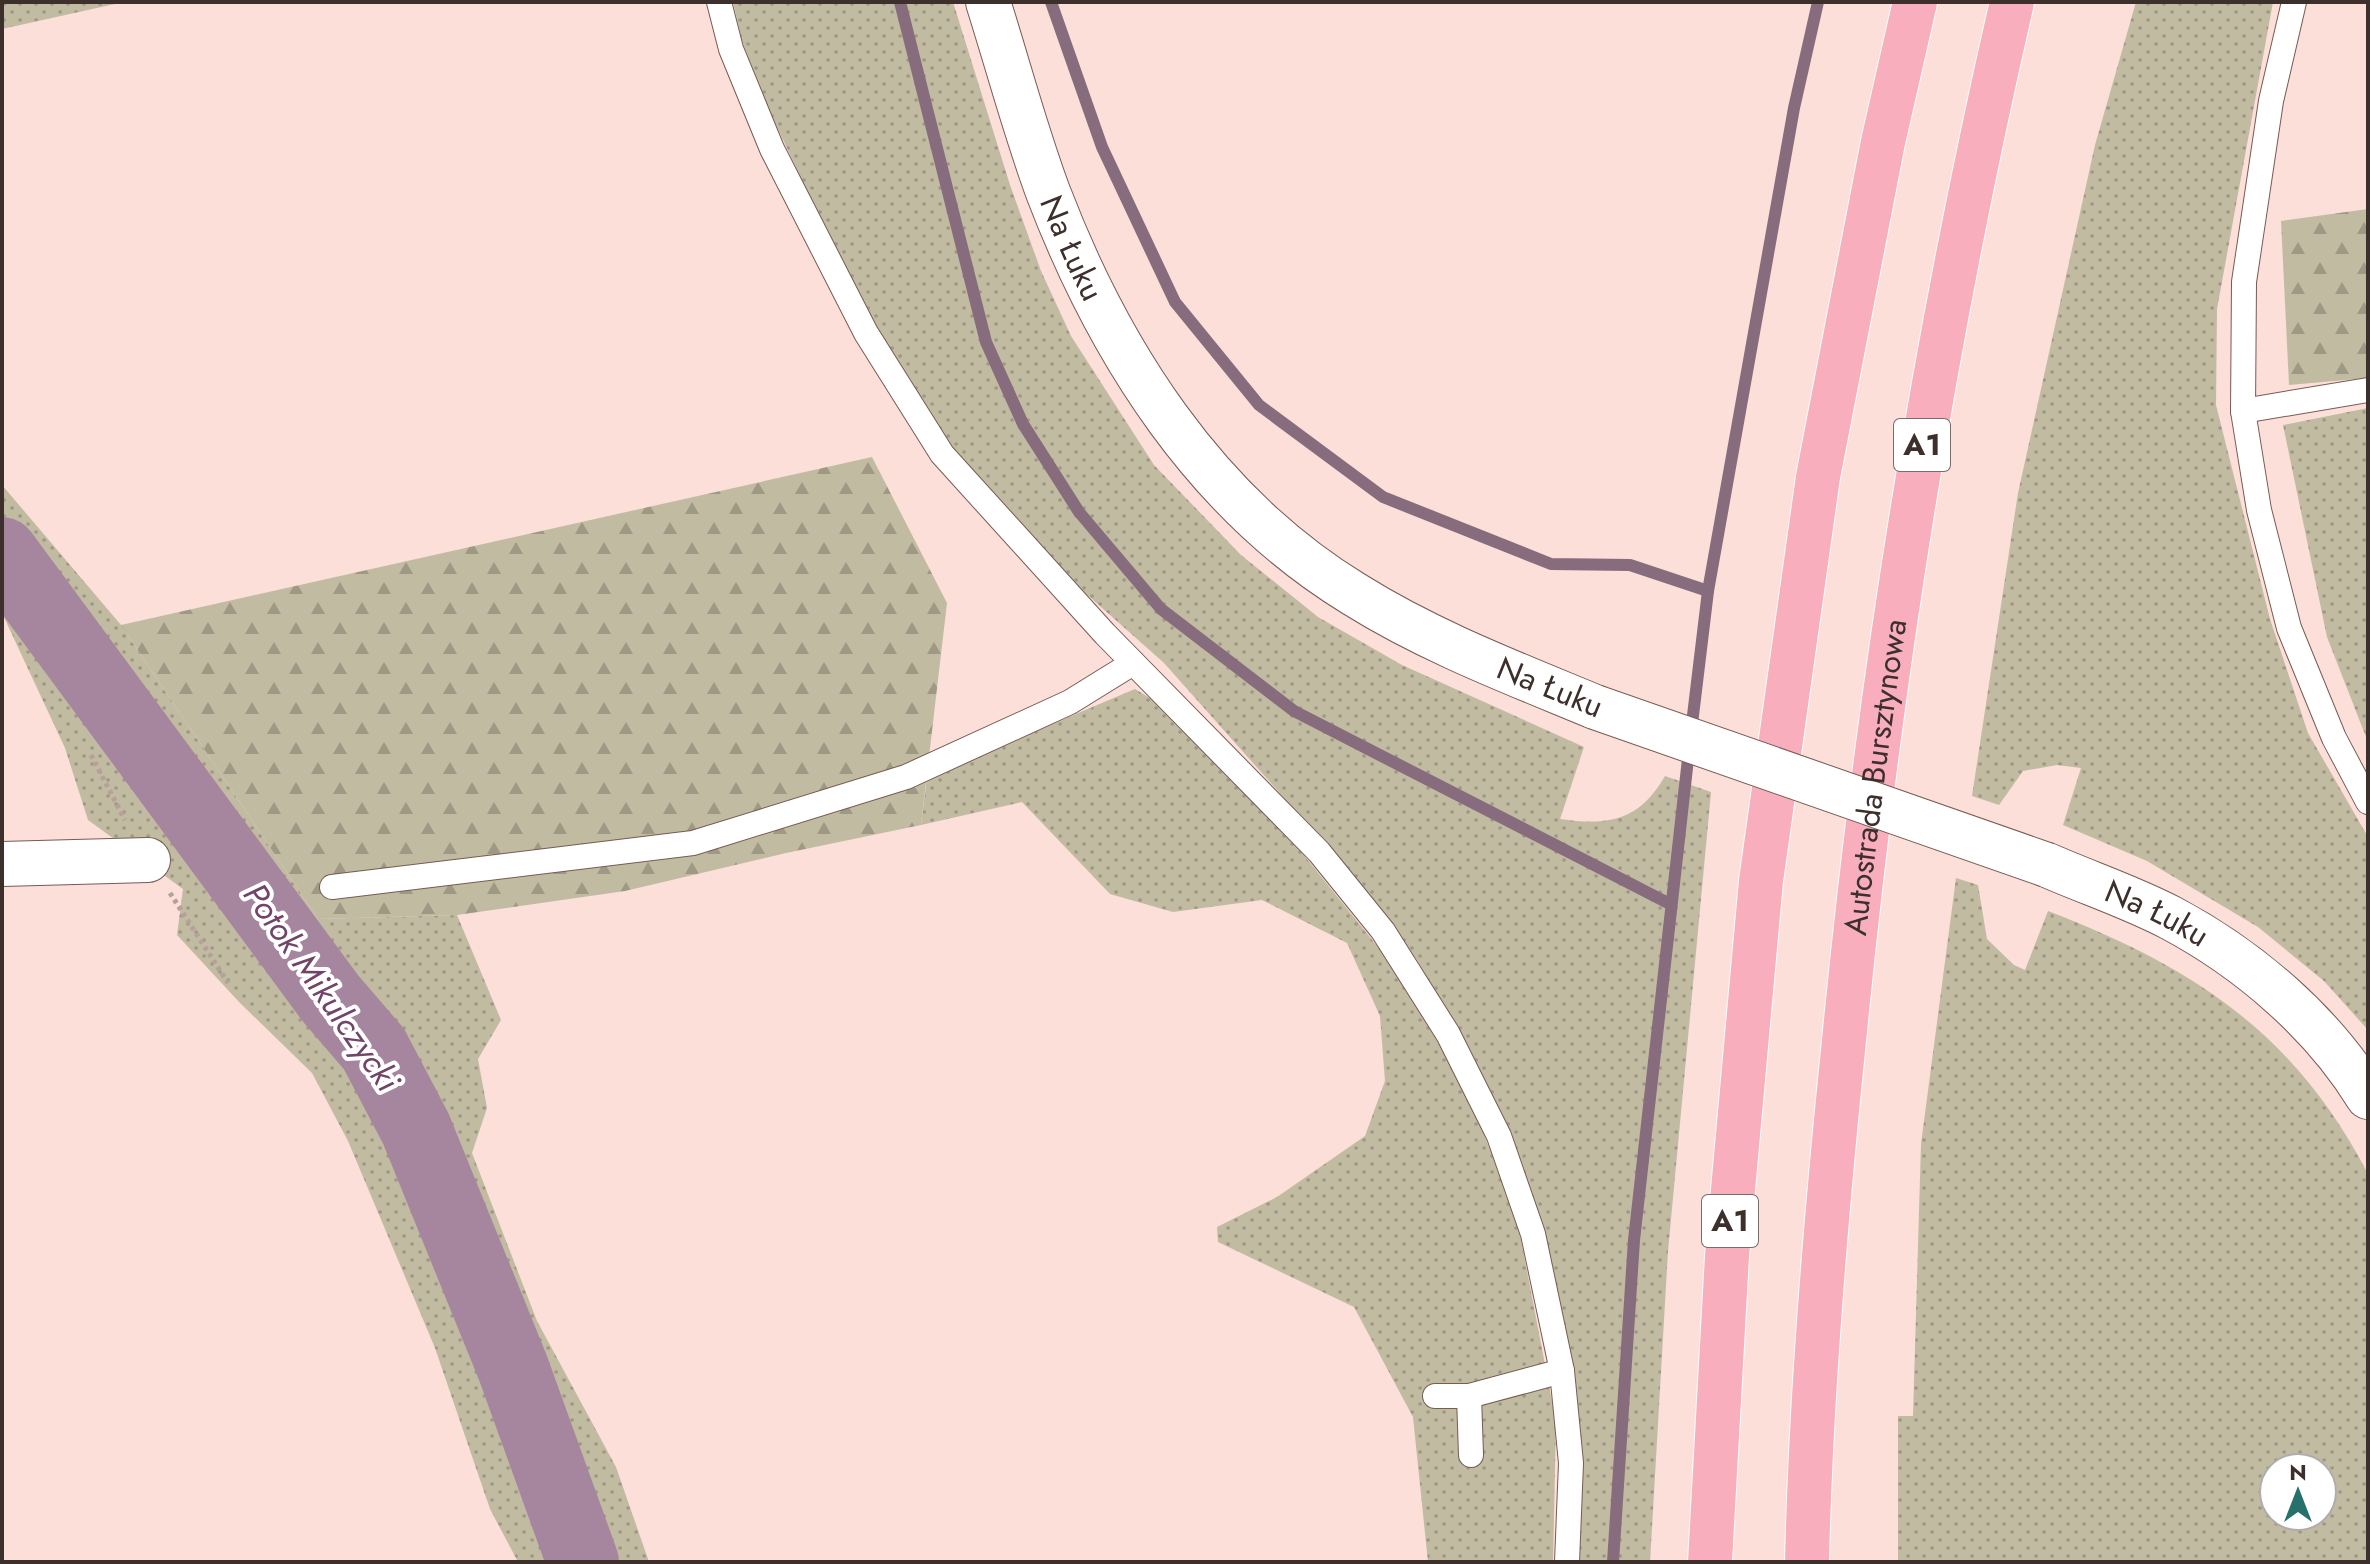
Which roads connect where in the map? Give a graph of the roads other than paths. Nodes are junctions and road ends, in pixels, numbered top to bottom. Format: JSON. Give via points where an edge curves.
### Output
{"nodes":[{"id":1,"x":719,"y":2,"type":"edge"},
{"id":2,"x":988,"y":2,"type":"edge"},
{"id":3,"x":1915,"y":2,"type":"edge"},
{"id":4,"x":2012,"y":2,"type":"edge"},
{"id":5,"x":2294,"y":2,"type":"edge"},
{"id":6,"x":2368,"y":390,"type":"edge"},
{"id":7,"x":2243,"y":411,"type":"junction"},
{"id":8,"x":1133,"y":663,"type":"junction"},
{"id":9,"x":2368,"y":802,"type":"edge"},
{"id":10,"x":148,"y":860,"type":"road end"},
{"id":11,"x":2,"y":864,"type":"edge"},
{"id":12,"x":332,"y":887,"type":"dead end"},
{"id":13,"x":2368,"y":1097,"type":"edge"},
{"id":14,"x":1562,"y":1371,"type":"junction"},
{"id":15,"x":1435,"y":1396,"type":"dead end"},
{"id":16,"x":1469,"y":1396,"type":"junction"},
{"id":17,"x":1471,"y":1455,"type":"dead end"},
{"id":18,"x":1567,"y":1562,"type":"edge"},
{"id":19,"x":1710,"y":1562,"type":"edge"},
{"id":20,"x":1807,"y":1562,"type":"edge"}],
"edges":[{"from":1,"to":8,"type":"lane","via":[[731,49],[772,149],[866,333],[942,454]]},
{"from":2,"to":13,"type":"street","name":"Na Łuku","bridge":true,"via":[[1048,191],[1126,358],[1196,455],[1307,562],[1416,629],[1595,707],[2047,865],[2168,916],[2213,942],[2280,995],[2318,1032]]},
{"from":3,"to":19,"type":"highway","number":"A1","via":[[1818,477],[1761,881],[1727,1256]]},
{"from":4,"to":20,"type":"highway","name":"Autostrada Bursztynowa","number":"A1","via":[[1976,159],[1915,482],[1858,893],[1822,1252]]},
{"from":5,"to":7,"type":"lane","via":[[2271,101],[2244,282]]},
{"from":6,"to":7,"type":"lane"},
{"from":7,"to":9,"type":"lane","via":[[2259,510],[2289,628],[2334,738]]},
{"from":8,"to":12,"type":"lane","via":[[1070,702],[906,777],[693,843]]},
{"from":8,"to":14,"type":"lane","via":[[1319,852],[1383,931],[1448,1034],[1499,1136],[1533,1234]]},
{"from":10,"to":11,"type":"street"},
{"from":14,"to":16,"type":"lane"},
{"from":14,"to":18,"type":"lane","via":[[1571,1463]]},
{"from":15,"to":16,"type":"lane"},
{"from":16,"to":17,"type":"lane"}]}
